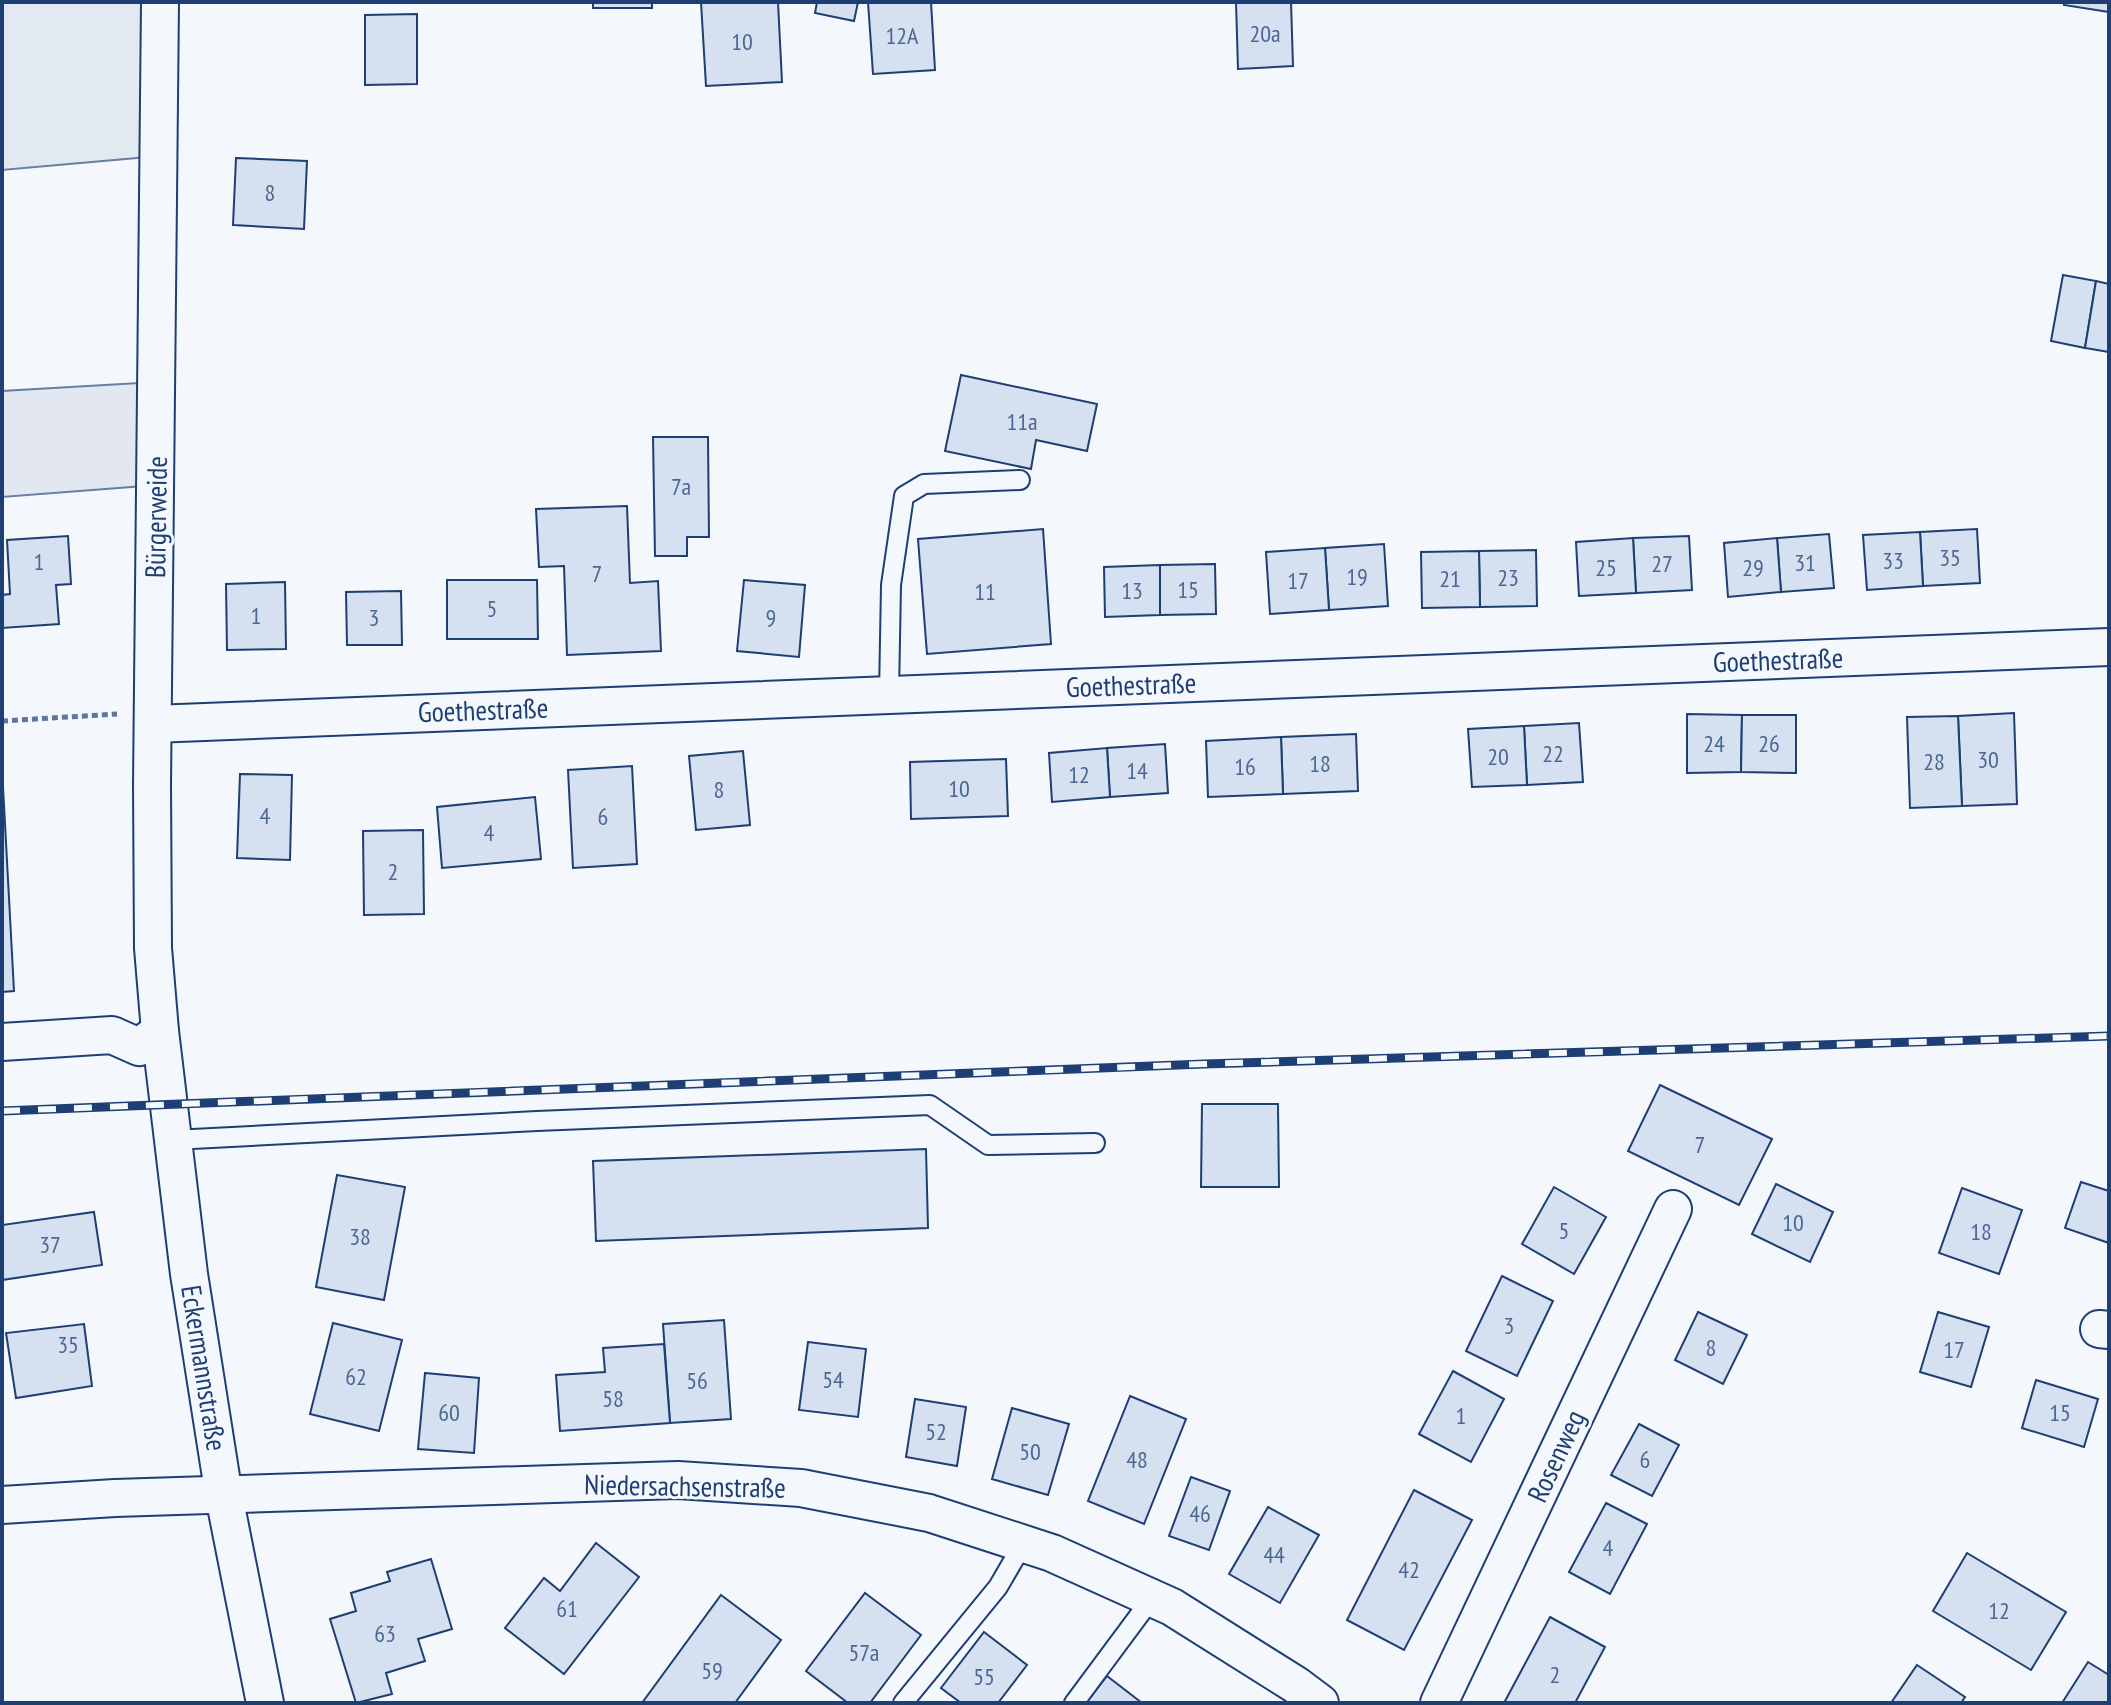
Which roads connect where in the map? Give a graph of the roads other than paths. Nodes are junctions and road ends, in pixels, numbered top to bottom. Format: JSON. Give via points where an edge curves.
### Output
{"nodes":[{"id":1,"x":160,"y":2,"type":"edge"},
{"id":2,"x":1020,"y":480,"type":"dead end"},
{"id":3,"x":2109,"y":647,"type":"edge"},
{"id":4,"x":889,"y":694,"type":"junction"},
{"id":5,"x":153,"y":718,"type":"junction"},
{"id":6,"x":160,"y":1031,"type":"junction"},
{"id":7,"x":2,"y":1042,"type":"edge"},
{"id":8,"x":173,"y":1140,"type":"junction"},
{"id":9,"x":1095,"y":1143,"type":"dead end"},
{"id":10,"x":1673,"y":1209,"type":"dead end"},
{"id":11,"x":224,"y":1496,"type":"junction"},
{"id":12,"x":2,"y":1505,"type":"edge"},
{"id":13,"x":1023,"y":1544,"type":"junction"},
{"id":14,"x":1152,"y":1598,"type":"junction"},
{"id":15,"x":265,"y":1703,"type":"edge"},
{"id":16,"x":903,"y":1703,"type":"edge"},
{"id":17,"x":1074,"y":1703,"type":"edge"},
{"id":18,"x":1320,"y":1703,"type":"edge"},
{"id":19,"x":1439,"y":1703,"type":"edge"}],
"edges":[{"from":1,"to":5,"type":"street","name":"Bürgerweide"},
{"from":2,"to":4,"type":"lane","via":[[924,484],[904,496],[891,585]]},
{"from":3,"to":4,"type":"street","name":"Goethestraße"},
{"from":4,"to":5,"type":"street","name":"Goethestraße"},
{"from":5,"to":6,"type":"street","name":"Bürgerweide","via":[[153,948]]},
{"from":6,"to":7,"type":"street","via":[[139,1047],[112,1035]]},
{"from":6,"to":8,"type":"street","name":"Eckermannstraße"},
{"from":8,"to":9,"type":"lane","via":[[930,1105],[988,1145]]},
{"from":8,"to":11,"type":"street","name":"Eckermannstraße"},
{"from":10,"to":19,"type":"street","name":"Rosenweg"},
{"from":11,"to":12,"type":"street","name":"Niedersachsenstraße"},
{"from":11,"to":13,"type":"street","name":"Niedersachsenstraße","via":[[678,1480],[801,1488],[929,1513]]},
{"from":11,"to":15,"type":"street","name":"Eckermannstraße"},
{"from":13,"to":14,"type":"street","name":"Niedersachsenstraße"},
{"from":13,"to":16,"type":"lane","via":[[998,1587]]},
{"from":14,"to":17,"type":"lane"},
{"from":14,"to":18,"type":"street","name":"Niedersachsenstraße"}]}
